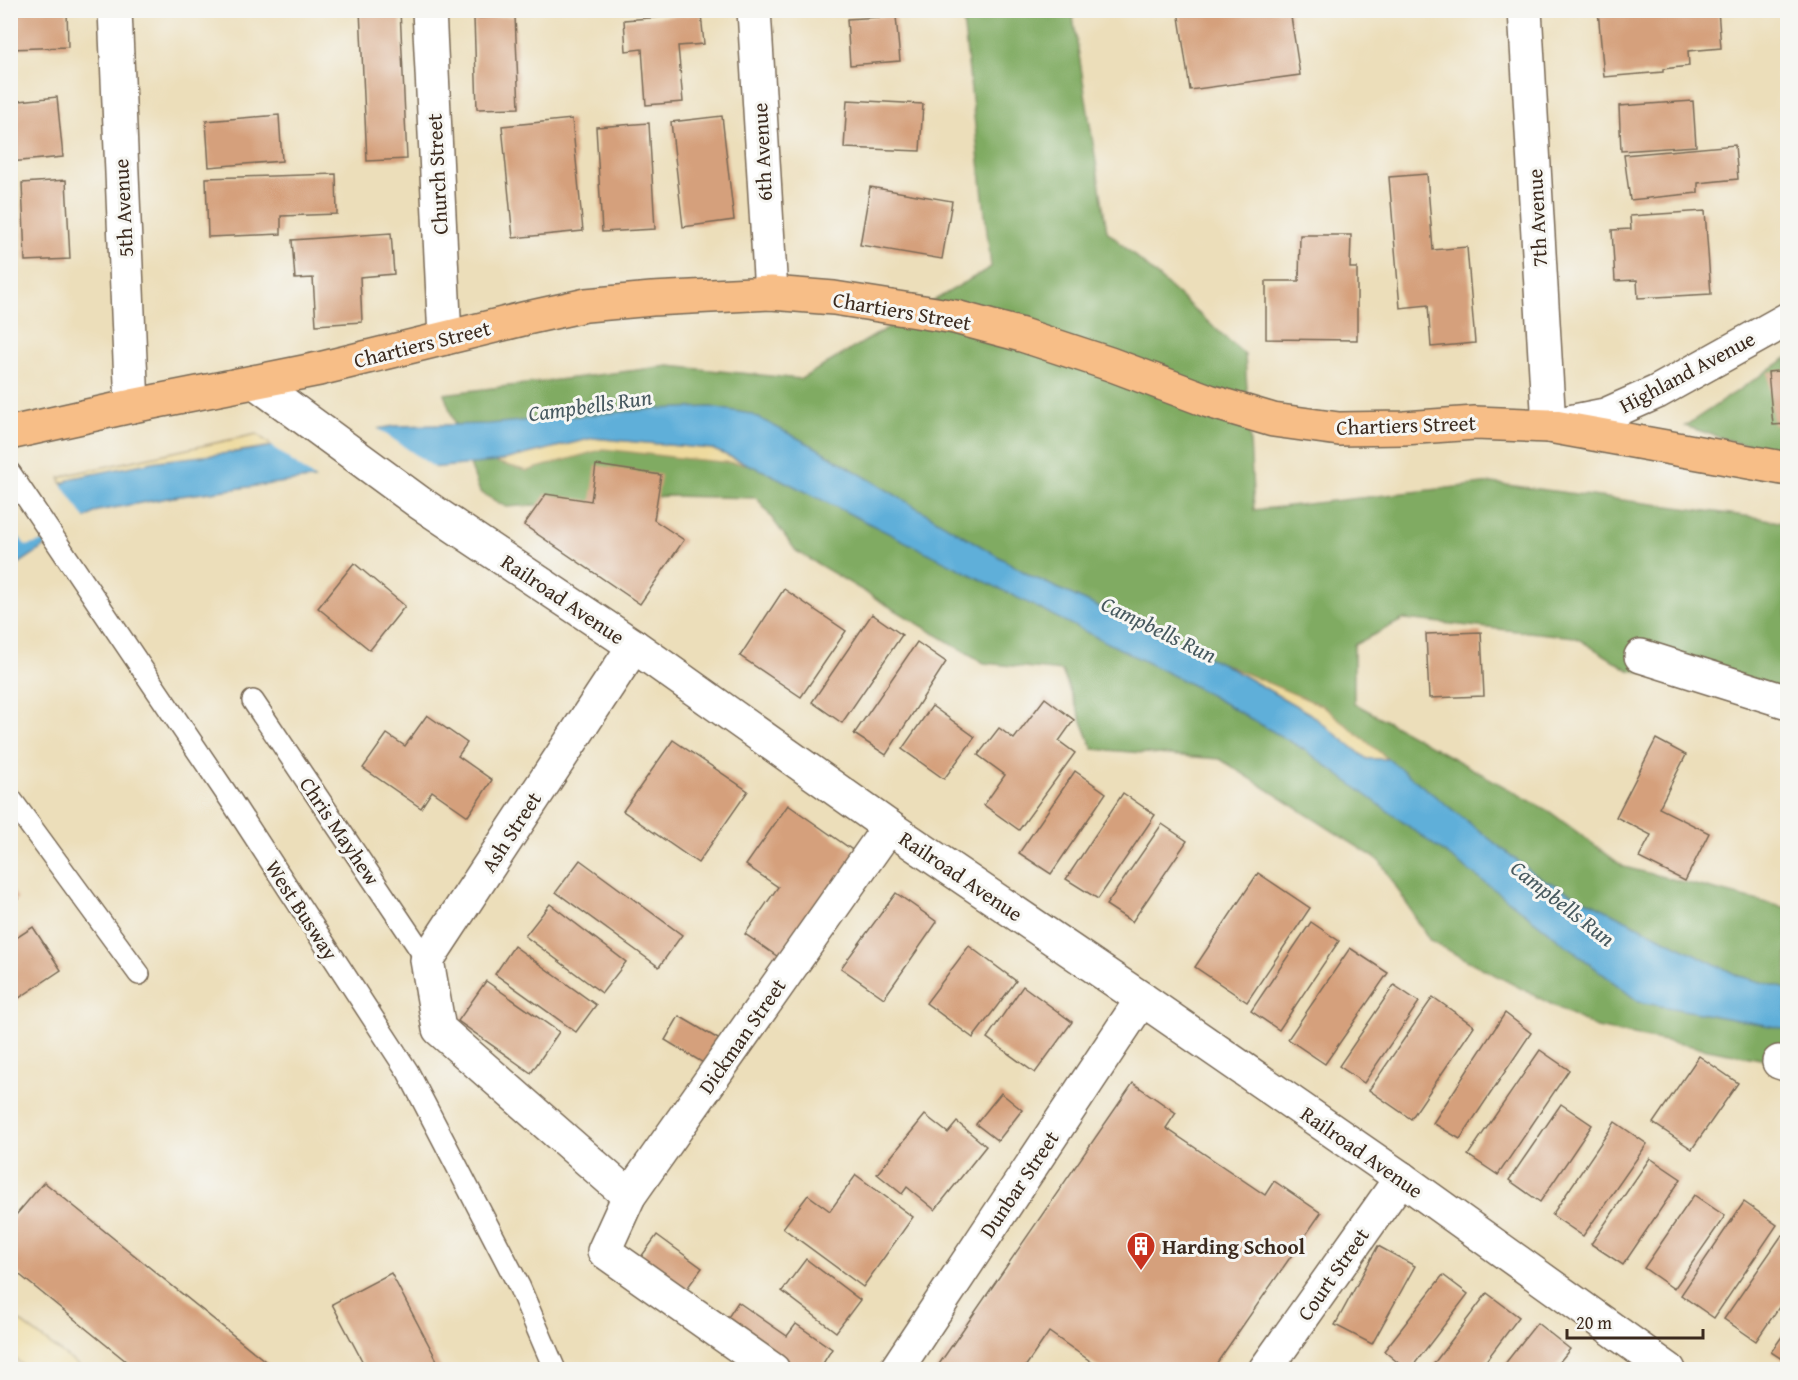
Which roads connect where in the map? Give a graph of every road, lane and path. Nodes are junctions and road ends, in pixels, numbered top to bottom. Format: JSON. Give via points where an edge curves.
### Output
{"nodes":[{"id":1,"x":115,"y":10,"type":"edge"},
{"id":2,"x":429,"y":10,"type":"edge"},
{"id":3,"x":754,"y":10,"type":"edge"},
{"id":4,"x":1525,"y":10,"type":"edge"},
{"id":5,"x":771,"y":293,"type":"junction"},
{"id":6,"x":1788,"y":318,"type":"edge"},
{"id":7,"x":446,"y":338,"type":"junction"},
{"id":8,"x":255,"y":382,"type":"junction"},
{"id":9,"x":132,"y":406,"type":"junction"},
{"id":10,"x":1549,"y":426,"type":"junction"},
{"id":11,"x":10,"y":433,"type":"edge"},
{"id":12,"x":1788,"y":469,"type":"edge"},
{"id":13,"x":10,"y":473,"type":"edge"},
{"id":14,"x":634,"y":646,"type":"junction"},
{"id":15,"x":1641,"y":656,"type":"dead end"},
{"id":16,"x":253,"y":701,"type":"dead end"},
{"id":17,"x":1788,"y":702,"type":"edge"},
{"id":18,"x":10,"y":798,"type":"edge"},
{"id":19,"x":889,"y":827,"type":"junction"},
{"id":20,"x":427,"y":960,"type":"junction"},
{"id":21,"x":139,"y":974,"type":"dead end"},
{"id":22,"x":1142,"y":999,"type":"junction"},
{"id":23,"x":1401,"y":1178,"type":"junction"},
{"id":24,"x":629,"y":1196,"type":"junction"},
{"id":25,"x":555,"y":1370,"type":"edge"},
{"id":26,"x":772,"y":1370,"type":"edge"},
{"id":27,"x":896,"y":1370,"type":"edge"},
{"id":28,"x":1265,"y":1370,"type":"edge"},
{"id":29,"x":1669,"y":1370,"type":"edge"}],
"edges":[{"from":1,"to":9,"type":"street","name":"5th Avenue"},
{"from":2,"to":7,"type":"street","name":"Church Street"},
{"from":3,"to":5,"type":"street","name":"6th Avenue"},
{"from":4,"to":10,"type":"street","name":"7th Avenue"},
{"from":5,"to":7,"type":"main road","name":"Chartiers Street","via":[[586,305]]},
{"from":5,"to":10,"type":"main road","name":"Chartiers Street","via":[[834,298],[955,317],[1022,335],[1274,420],[1340,429],[1475,423]]},
{"from":6,"to":10,"type":"street","name":"Highland Avenue","via":[[1658,392],[1605,415]]},
{"from":7,"to":8,"type":"main road","name":"Chartiers Street"},
{"from":8,"to":9,"type":"main road","name":"Chartiers Street"},
{"from":8,"to":14,"type":"street","name":"Railroad Avenue","via":[[420,503]]},
{"from":9,"to":11,"type":"main road","name":"Chartiers Street"},
{"from":10,"to":12,"type":"main road","name":"Chartiers Street"},
{"from":13,"to":25,"type":"lane","name":"West Busway","via":[[408,1072],[519,1286]]},
{"from":14,"to":19,"type":"street","name":"Railroad Avenue"},
{"from":14,"to":20,"type":"street","name":"Ash Street"},
{"from":15,"to":17,"type":"street"},
{"from":16,"to":20,"type":"lane","name":"Chris Mayhew"},
{"from":18,"to":21,"type":"lane"},
{"from":19,"to":22,"type":"street","name":"Railroad Avenue"},
{"from":19,"to":24,"type":"street","name":"Dickman Street"},
{"from":20,"to":24,"type":"street","via":[[440,1029]]},
{"from":22,"to":23,"type":"street","name":"Railroad Avenue"},
{"from":22,"to":27,"type":"street","name":"Dunbar Street"},
{"from":23,"to":28,"type":"street","name":"Court Street"},
{"from":23,"to":29,"type":"street","name":"Railroad Avenue"},
{"from":24,"to":26,"type":"street","name":"Dickman Street","via":[[604,1251]]}]}
